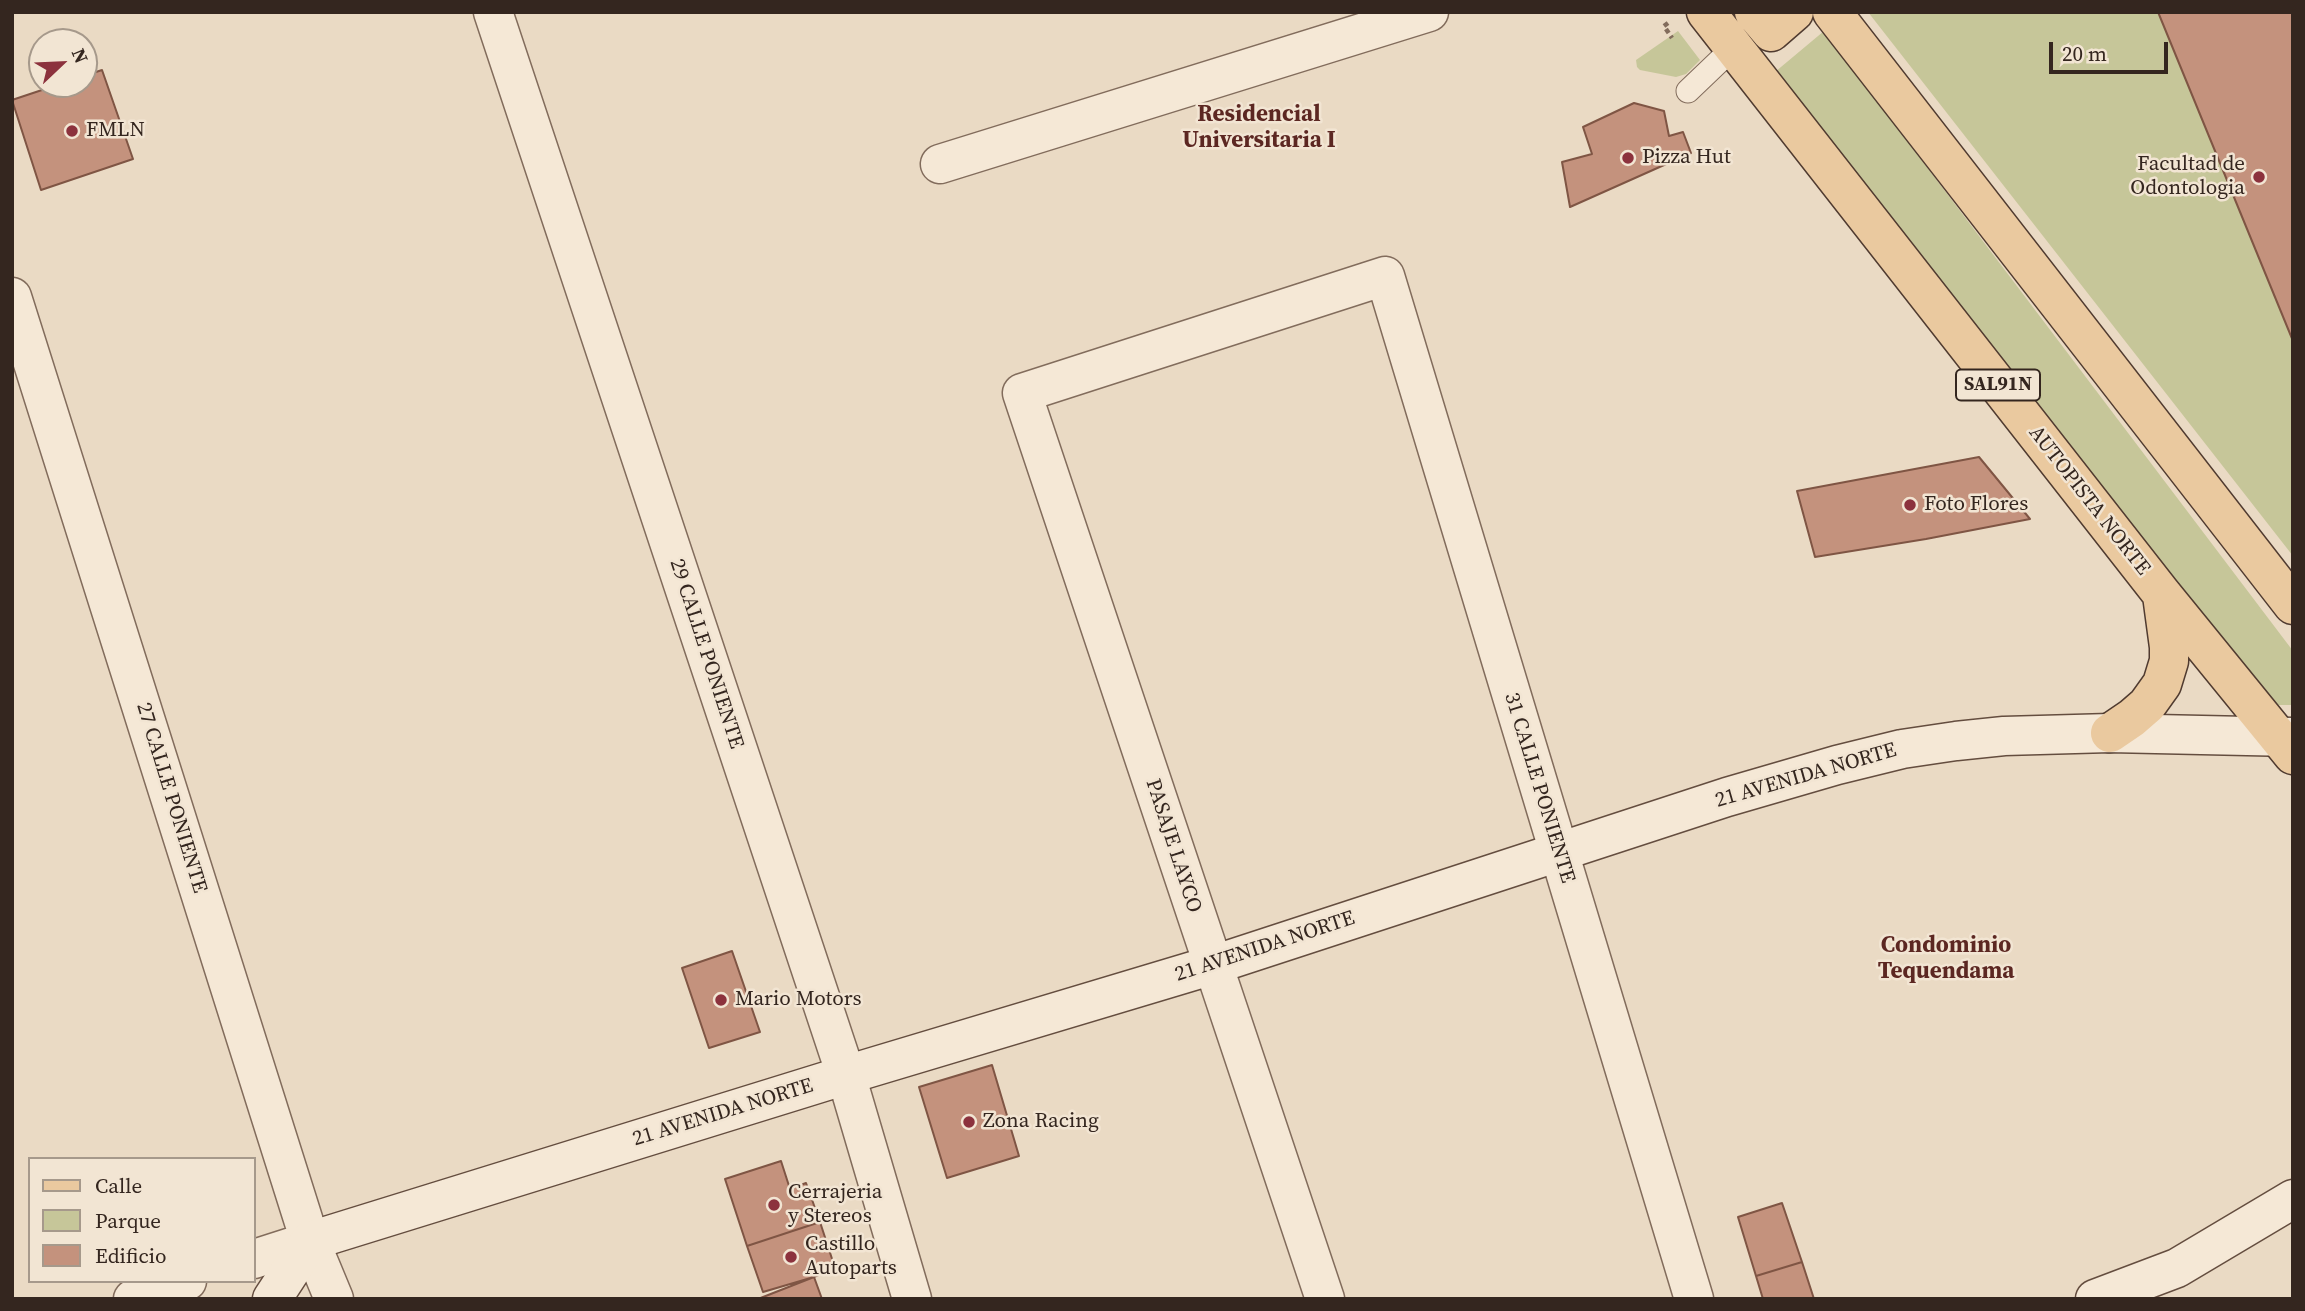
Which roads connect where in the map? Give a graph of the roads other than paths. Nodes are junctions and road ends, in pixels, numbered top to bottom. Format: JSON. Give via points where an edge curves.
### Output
{"nodes":[{"id":1,"x":493,"y":12,"type":"edge"},
{"id":2,"x":1429,"y":12,"type":"edge"},
{"id":3,"x":1706,"y":12,"type":"edge"},
{"id":4,"x":1754,"y":12,"type":"edge"},
{"id":5,"x":1794,"y":12,"type":"edge"},
{"id":6,"x":1832,"y":12,"type":"edge"},
{"id":7,"x":1734,"y":47,"type":"junction"},
{"id":8,"x":1688,"y":90,"type":"dead end"},
{"id":9,"x":940,"y":164,"type":"dead end"},
{"id":10,"x":1385,"y":276,"type":"joint"},
{"id":11,"x":12,"y":297,"type":"edge"},
{"id":12,"x":24,"y":372,"type":"edge"},
{"id":13,"x":2161,"y":593,"type":"junction"},
{"id":14,"x":2293,"y":606,"type":"edge"},
{"id":15,"x":2110,"y":733,"type":"junction"},
{"id":16,"x":2288,"y":743,"type":"edge"},
{"id":17,"x":1558,"y":852,"type":"junction"},
{"id":18,"x":1213,"y":965,"type":"junction"},
{"id":19,"x":846,"y":1075,"type":"junction"},
{"id":20,"x":2293,"y":1199,"type":"edge"},
{"id":21,"x":310,"y":1241,"type":"junction"},
{"id":22,"x":256,"y":1258,"type":"edge"},
{"id":23,"x":181,"y":1283,"type":"edge"},
{"id":24,"x":133,"y":1299,"type":"edge"},
{"id":25,"x":272,"y":1299,"type":"edge"},
{"id":26,"x":334,"y":1299,"type":"edge"},
{"id":27,"x":912,"y":1299,"type":"edge"},
{"id":28,"x":1325,"y":1299,"type":"edge"},
{"id":29,"x":1694,"y":1299,"type":"edge"},
{"id":30,"x":2095,"y":1299,"type":"edge"}],
"edges":[{"from":1,"to":19,"type":"street","name":"29 CALLE PONIENTE"},
{"from":2,"to":9,"type":"street"},
{"from":3,"to":7,"type":"main road","name":"AUTOPISTA NORTE","number":"SAL91N"},
{"from":4,"to":5,"type":"main road","via":[[1771,33]]},
{"from":6,"to":14,"type":"main road"},
{"from":7,"to":8,"type":"lane"},
{"from":7,"to":13,"type":"main road","name":"AUTOPISTA NORTE","number":"SAL91N"},
{"from":10,"to":17,"type":"street","name":"31 CALLE PONIENTE"},
{"from":10,"to":18,"type":"street","name":"PASAJE LAYCO","via":[[1022,393]]},
{"from":11,"to":12,"type":"street","name":"27 CALLE PONIENTE"},
{"from":12,"to":21,"type":"street","name":"27 CALLE PONIENTE"},
{"from":13,"to":15,"type":"main road","via":[[2169,635],[2169,661],[2162,684],[2147,705]]},
{"from":13,"to":16,"type":"main road","name":"AUTOPISTA NORTE","number":"SAL91N"},
{"from":15,"to":16,"type":"street","name":"21 AVENIDA NORTE"},
{"from":15,"to":17,"type":"street","name":"21 AVENIDA NORTE","via":[[2004,736],[1902,749],[1727,797]]},
{"from":17,"to":18,"type":"street","name":"21 AVENIDA NORTE"},
{"from":17,"to":29,"type":"street","name":"31 CALLE PONIENTE"},
{"from":18,"to":19,"type":"street","name":"21 AVENIDA NORTE"},
{"from":18,"to":28,"type":"street","name":"PASAJE LAYCO"},
{"from":19,"to":21,"type":"street","name":"21 AVENIDA NORTE"},
{"from":19,"to":27,"type":"street","name":"29 CALLE PONIENTE"},
{"from":20,"to":30,"type":"street","via":[[2177,1268]]},
{"from":21,"to":22,"type":"street","name":"21 AVENIDA NORTE"},
{"from":21,"to":25,"type":"street"},
{"from":21,"to":26,"type":"street","name":"27 CALLE PONIENTE"},
{"from":23,"to":24,"type":"street"}]}
